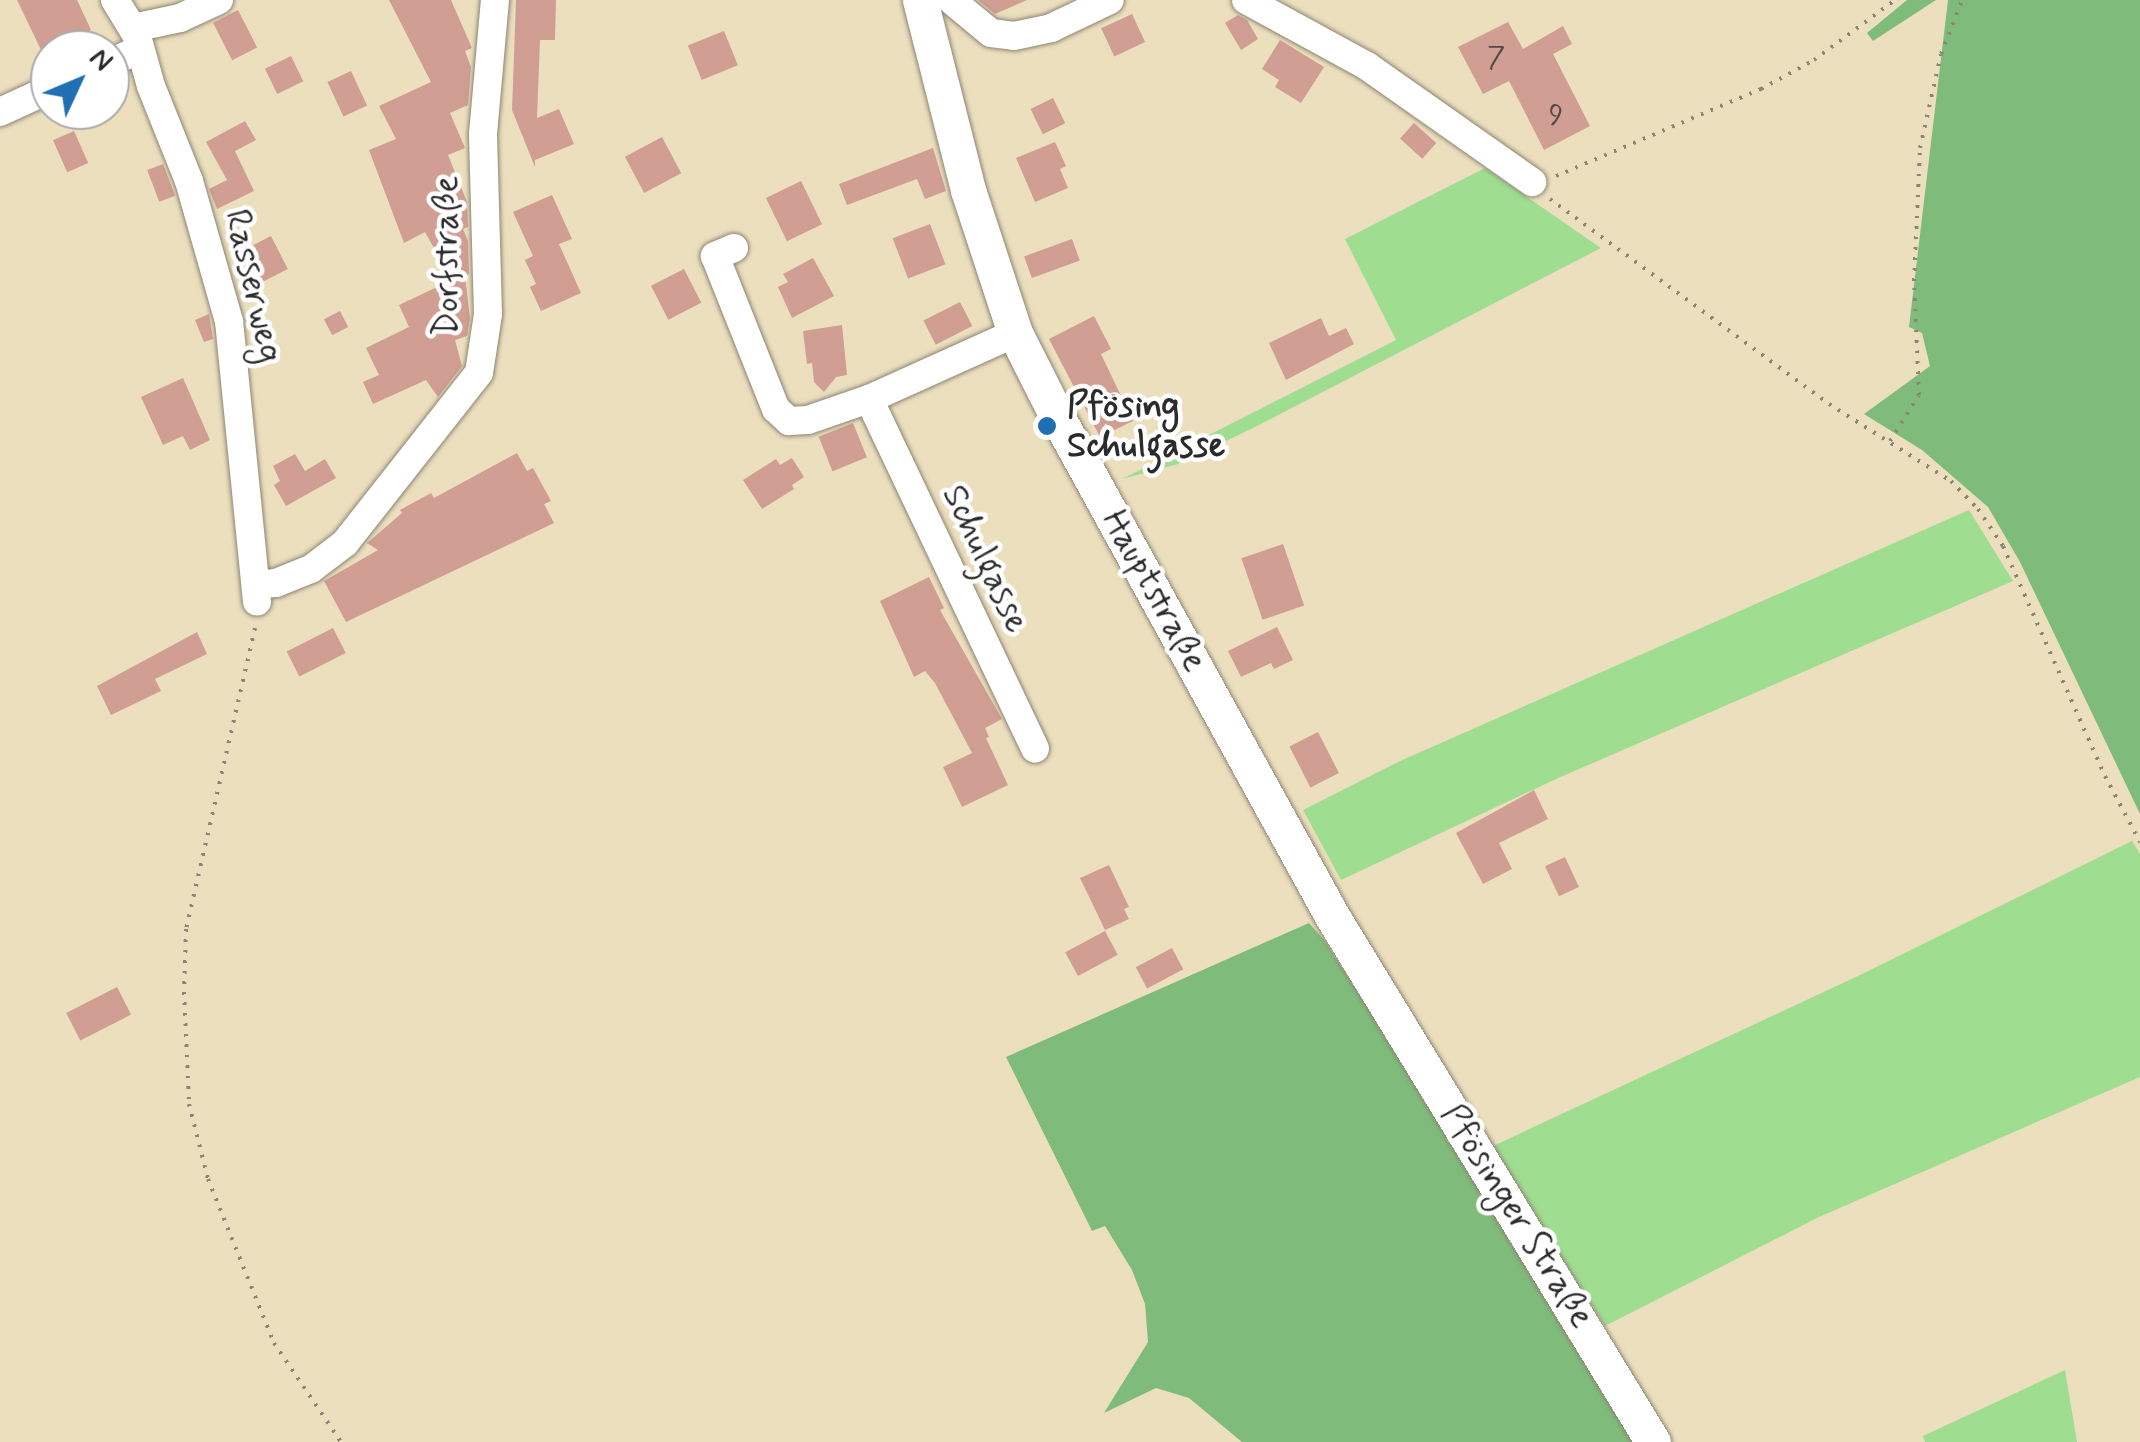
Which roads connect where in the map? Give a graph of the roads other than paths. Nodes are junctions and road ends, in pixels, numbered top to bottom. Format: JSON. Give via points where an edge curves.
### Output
{"nodes":[{"id":1,"x":115,"y":0,"type":"edge"},
{"id":2,"x":219,"y":0,"type":"edge"},
{"id":3,"x":495,"y":0,"type":"edge"},
{"id":4,"x":920,"y":0,"type":"edge"},
{"id":5,"x":950,"y":0,"type":"edge"},
{"id":6,"x":1110,"y":0,"type":"edge"},
{"id":7,"x":1246,"y":0,"type":"edge"},
{"id":8,"x":136,"y":39,"type":"junction"},
{"id":9,"x":130,"y":44,"type":"edge"},
{"id":10,"x":30,"y":98,"type":"edge"},
{"id":11,"x":0,"y":112,"type":"edge"},
{"id":12,"x":1532,"y":182,"type":"road end"},
{"id":13,"x":734,"y":248,"type":"dead end"},
{"id":14,"x":1016,"y":333,"type":"junction"},
{"id":15,"x":869,"y":399,"type":"junction"},
{"id":16,"x":257,"y":594,"type":"joint"},
{"id":17,"x":1035,"y":749,"type":"dead end"},
{"id":18,"x":1379,"y":992,"type":"joint"},
{"id":19,"x":1653,"y":1442,"type":"edge"}],
"edges":[{"from":1,"to":8,"type":"street","name":"Rasserweg"},
{"from":2,"to":8,"type":"street"},
{"from":3,"to":16,"type":"street","name":"Dorfstraße","via":[[483,134],[488,314],[480,373],[345,543],[311,569]]},
{"from":4,"to":14,"type":"street","name":"Hauptstraße","via":[[968,190]]},
{"from":5,"to":6,"type":"street","via":[[991,33],[1014,36],[1050,28]]},
{"from":7,"to":12,"type":"street","via":[[1367,66]]},
{"from":8,"to":9,"type":"street"},
{"from":8,"to":16,"type":"street","name":"Rasserweg","via":[[190,181],[229,321]]},
{"from":10,"to":11,"type":"street"},
{"from":13,"to":15,"type":"street","via":[[714,256],[776,409],[789,421],[808,420]]},
{"from":14,"to":15,"type":"street"},
{"from":14,"to":18,"type":"street","name":"Hauptstraße","via":[[1269,803]]},
{"from":15,"to":17,"type":"street","name":"Schulgasse"},
{"from":18,"to":19,"type":"street","name":"Pfösinger Straße"}]}
